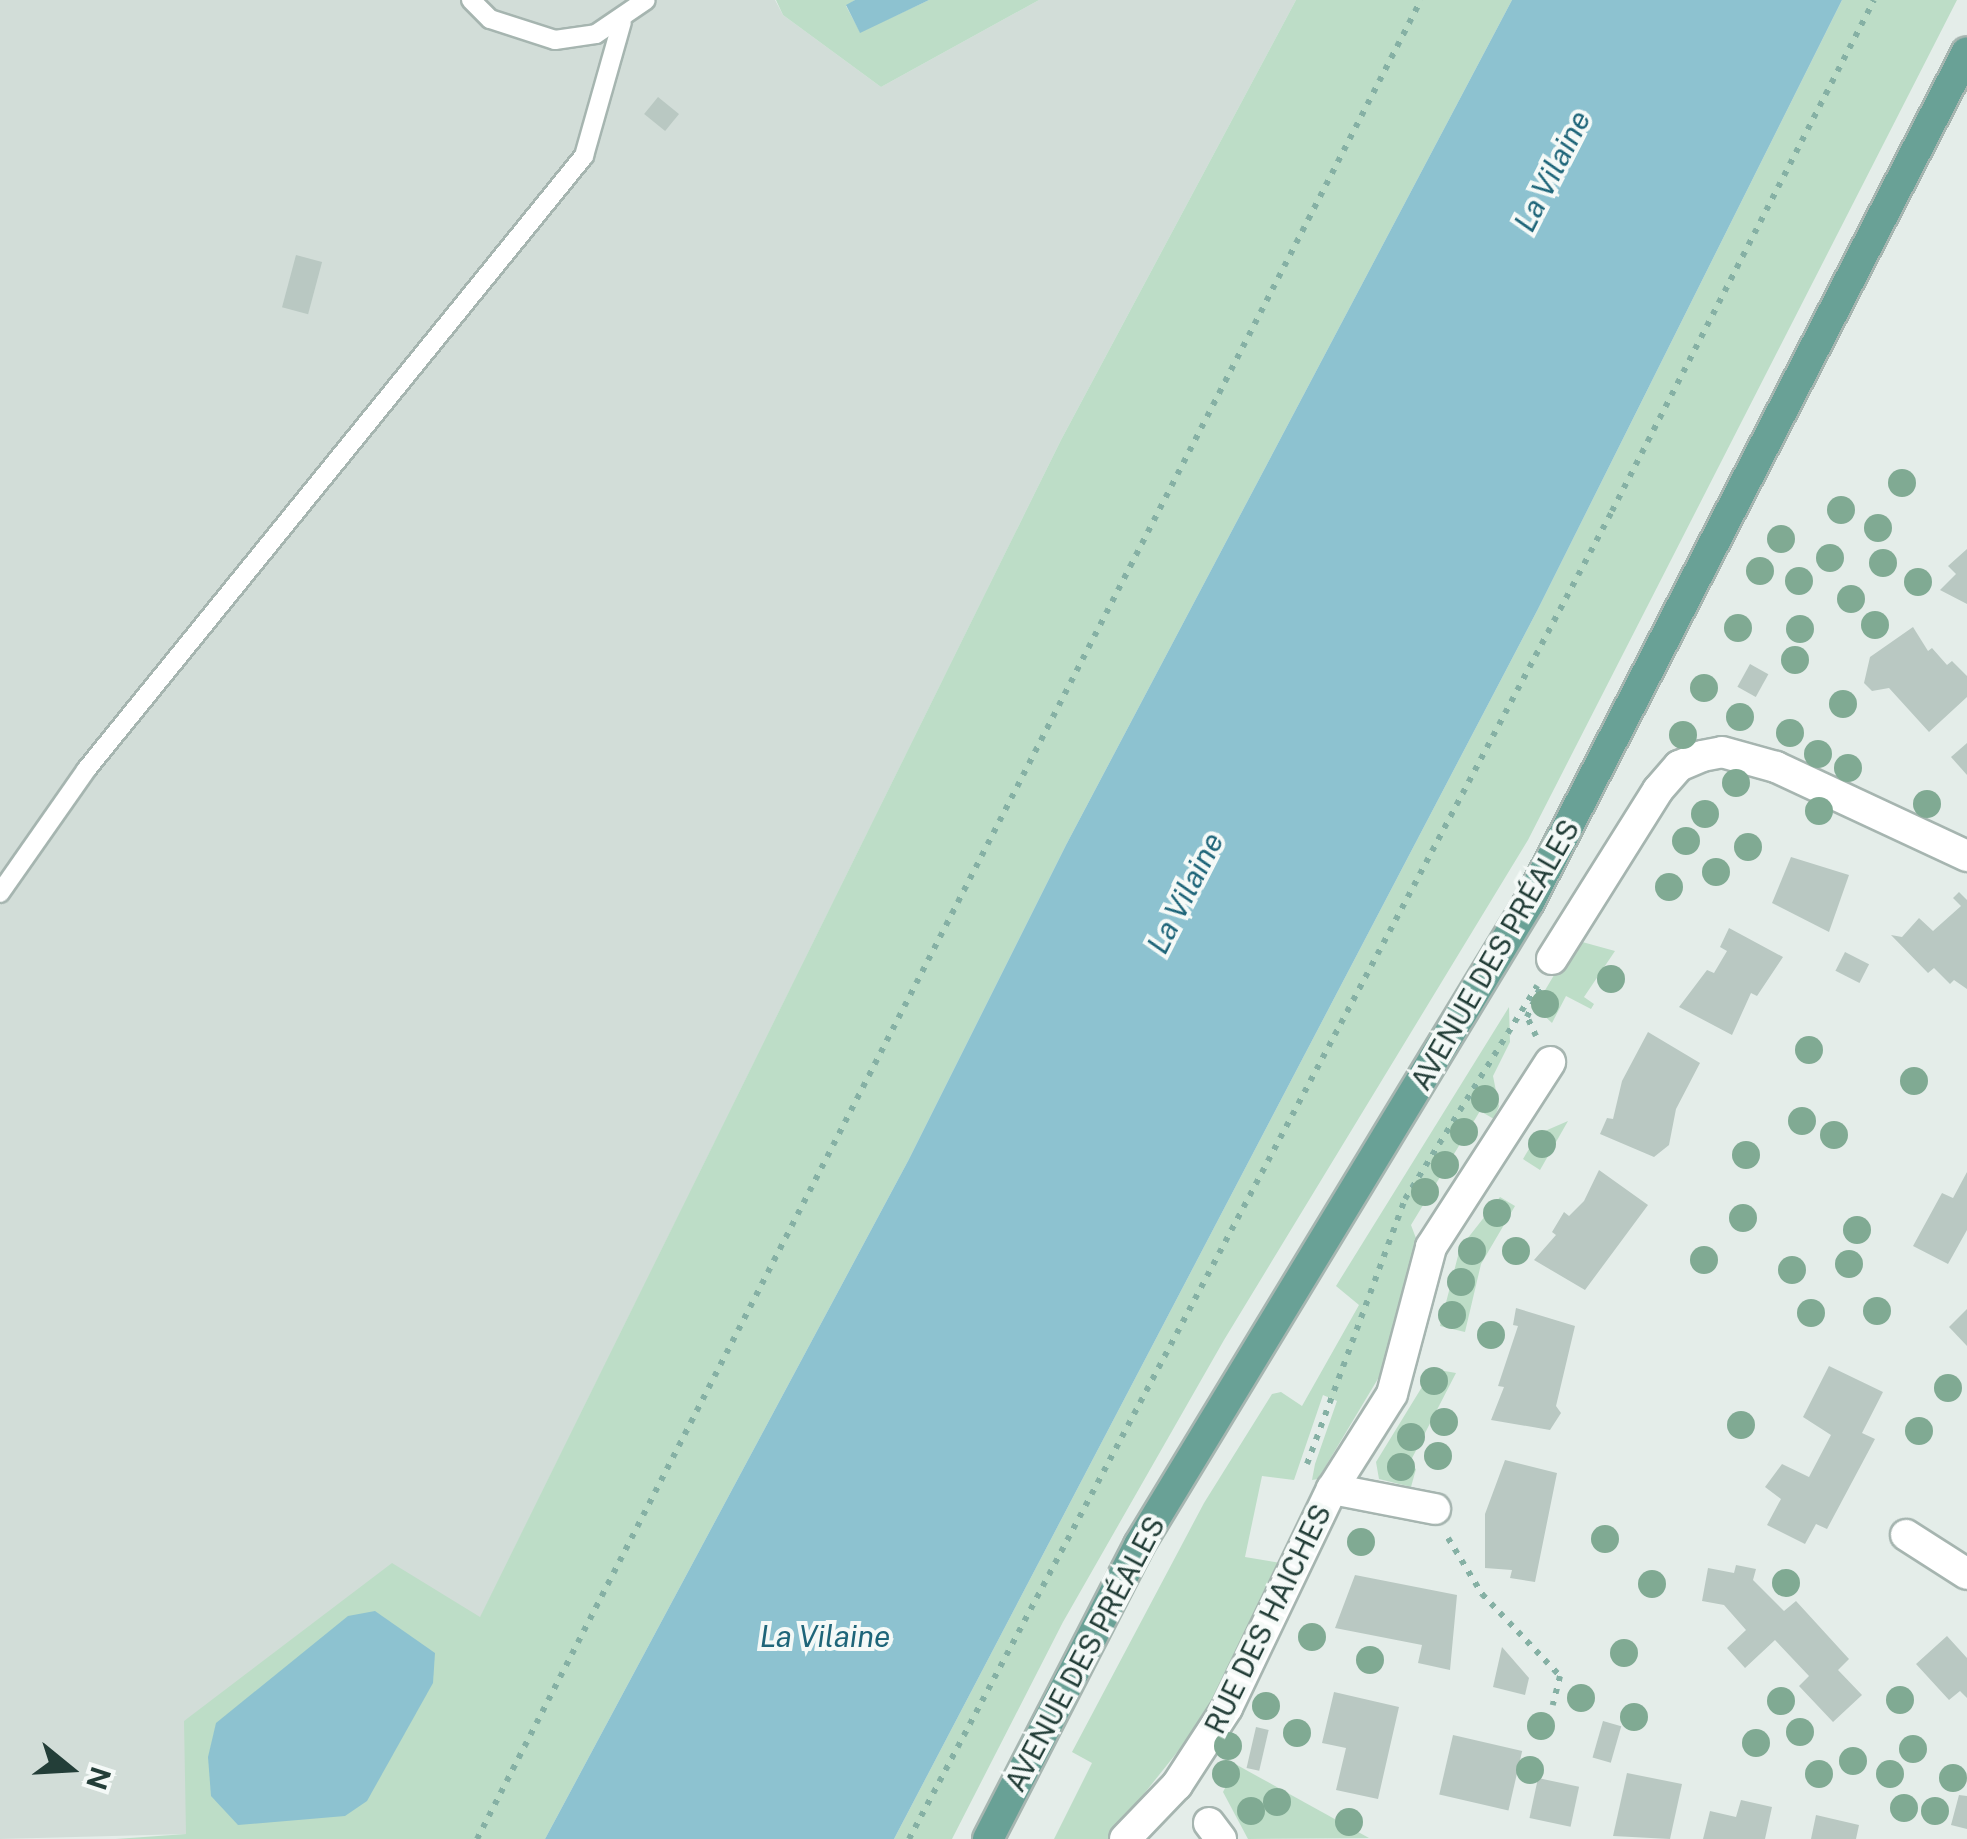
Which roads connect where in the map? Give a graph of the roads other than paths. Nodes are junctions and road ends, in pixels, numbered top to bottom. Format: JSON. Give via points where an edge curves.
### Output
{"nodes":[{"id":1,"x":471,"y":0,"type":"edge"},
{"id":2,"x":646,"y":0,"type":"edge"},
{"id":3,"x":622,"y":22,"type":"junction"},
{"id":4,"x":1967,"y":52,"type":"edge"},
{"id":5,"x":1967,"y":856,"type":"edge"},
{"id":6,"x":0,"y":893,"type":"edge"},
{"id":7,"x":1552,"y":959,"type":"road end"},
{"id":8,"x":1550,"y":1062,"type":"road end"},
{"id":9,"x":1332,"y":1490,"type":"junction"},
{"id":10,"x":1434,"y":1509,"type":"road end"},
{"id":11,"x":1906,"y":1534,"type":"dead end"},
{"id":12,"x":1967,"y":1574,"type":"edge"},
{"id":13,"x":988,"y":1839,"type":"edge"},
{"id":14,"x":1125,"y":1839,"type":"edge"}],
"edges":[{"from":1,"to":3,"type":"lane","via":[[490,19],[541,38],[596,34]]},
{"from":2,"to":3,"type":"lane"},
{"from":3,"to":6,"type":"lane","via":[[584,156],[86,770]]},
{"from":4,"to":13,"type":"main road","name":"AVENUE DES PRÉALES","via":[[1528,904],[1140,1546]]},
{"from":5,"to":7,"type":"street","via":[[1776,767],[1722,752],[1702,756],[1679,766],[1658,790]]},
{"from":8,"to":9,"type":"street","name":"RUE DES HAICHES","via":[[1431,1247],[1392,1394]]},
{"from":9,"to":10,"type":"street","name":"RUE DES HAICHES"},
{"from":9,"to":14,"type":"street","name":"RUE DES HAICHES","via":[[1227,1708],[1176,1785]]},
{"from":11,"to":12,"type":"street"}]}
